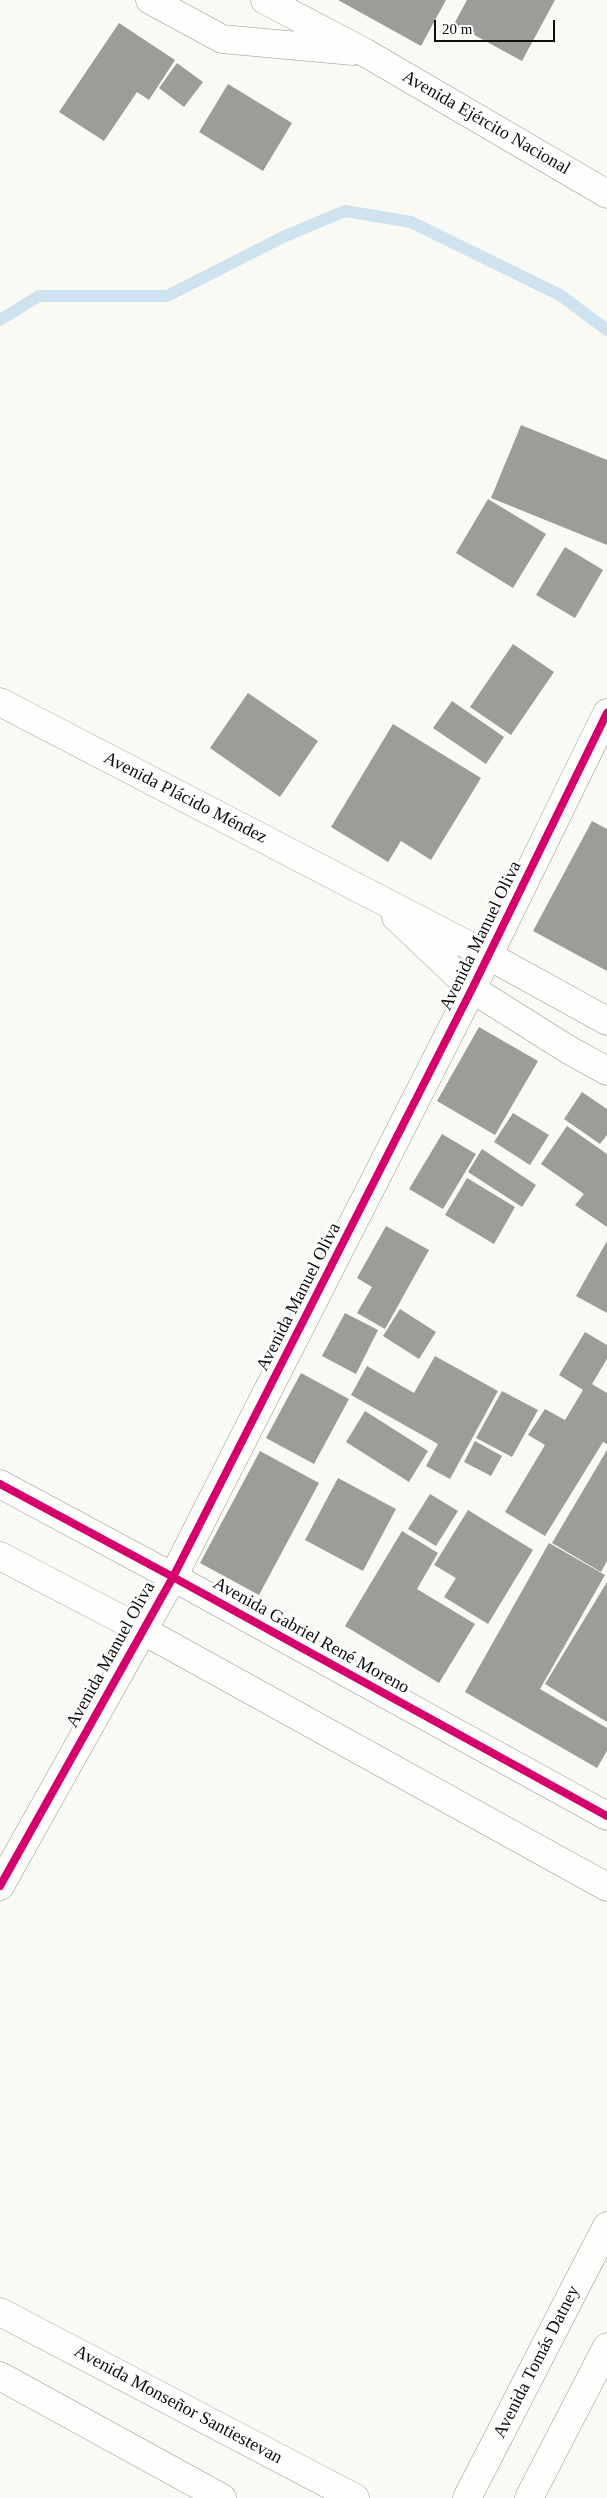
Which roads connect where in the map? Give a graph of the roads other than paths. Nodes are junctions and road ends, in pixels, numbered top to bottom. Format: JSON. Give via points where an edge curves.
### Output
{"nodes":[{"id":1,"x":150,"y":0,"type":"edge"},
{"id":2,"x":265,"y":0,"type":"edge"},
{"id":3,"x":364,"y":52,"type":"junction"},
{"id":4,"x":607,"y":194,"type":"edge"},
{"id":5,"x":0,"y":702,"type":"edge"},
{"id":6,"x":607,"y":713,"type":"edge"},
{"id":7,"x":371,"y":894,"type":"junction"},
{"id":8,"x":489,"y":956,"type":"junction"},
{"id":9,"x":472,"y":989,"type":"junction"},
{"id":10,"x":607,"y":1021,"type":"edge"},
{"id":11,"x":607,"y":1071,"type":"edge"},
{"id":12,"x":0,"y":1484,"type":"edge"},
{"id":13,"x":0,"y":1556,"type":"edge"},
{"id":14,"x":173,"y":1576,"type":"junction"},
{"id":15,"x":142,"y":1630,"type":"junction"},
{"id":16,"x":607,"y":1816,"type":"edge"},
{"id":17,"x":0,"y":1886,"type":"edge"},
{"id":18,"x":607,"y":1886,"type":"edge"},
{"id":19,"x":607,"y":2226,"type":"edge"},
{"id":20,"x":0,"y":2312,"type":"edge"},
{"id":21,"x":607,"y":2347,"type":"edge"},
{"id":22,"x":0,"y":2376,"type":"edge"},
{"id":23,"x":222,"y":2498,"type":"edge"},
{"id":24,"x":355,"y":2498,"type":"edge"},
{"id":25,"x":467,"y":2498,"type":"edge"},
{"id":26,"x":529,"y":2498,"type":"edge"}],
"edges":[{"from":1,"to":3,"type":"street","name":"Avenida Ejército Nacional","via":[[222,39]]},
{"from":2,"to":3,"type":"street","name":"Avenida Ejército Nacional"},
{"from":3,"to":4,"type":"street","name":"Avenida Ejército Nacional"},
{"from":5,"to":7,"type":"street","name":"Avenida Plácido Méndez"},
{"from":6,"to":8,"type":"street","name":"Avenida Manuel Oliva"},
{"from":7,"to":8,"type":"street","name":"Avenida Plácido Méndez"},
{"from":7,"to":9,"type":"street","name":"Avenida Plácido Méndez"},
{"from":8,"to":9,"type":"street","name":"Avenida Manuel Oliva"},
{"from":8,"to":10,"type":"street","name":"Avenida Plácido Méndez"},
{"from":9,"to":11,"type":"street","name":"Avenida Plácido Méndez"},
{"from":9,"to":14,"type":"street","name":"Avenida Manuel Oliva"},
{"from":12,"to":14,"type":"street","name":"Avenida Gabriel René Moreno"},
{"from":13,"to":15,"type":"street"},
{"from":14,"to":15,"type":"street","name":"Avenida Manuel Oliva"},
{"from":14,"to":16,"type":"street","name":"Avenida Gabriel René Moreno"},
{"from":15,"to":17,"type":"street","name":"Avenida Manuel Oliva"},
{"from":15,"to":18,"type":"street"},
{"from":19,"to":25,"type":"street","name":"Avenida Tomás Datney"},
{"from":20,"to":24,"type":"street","name":"Avenida Monseñor Santiestevan"},
{"from":21,"to":26,"type":"street"},
{"from":22,"to":23,"type":"street"}]}
